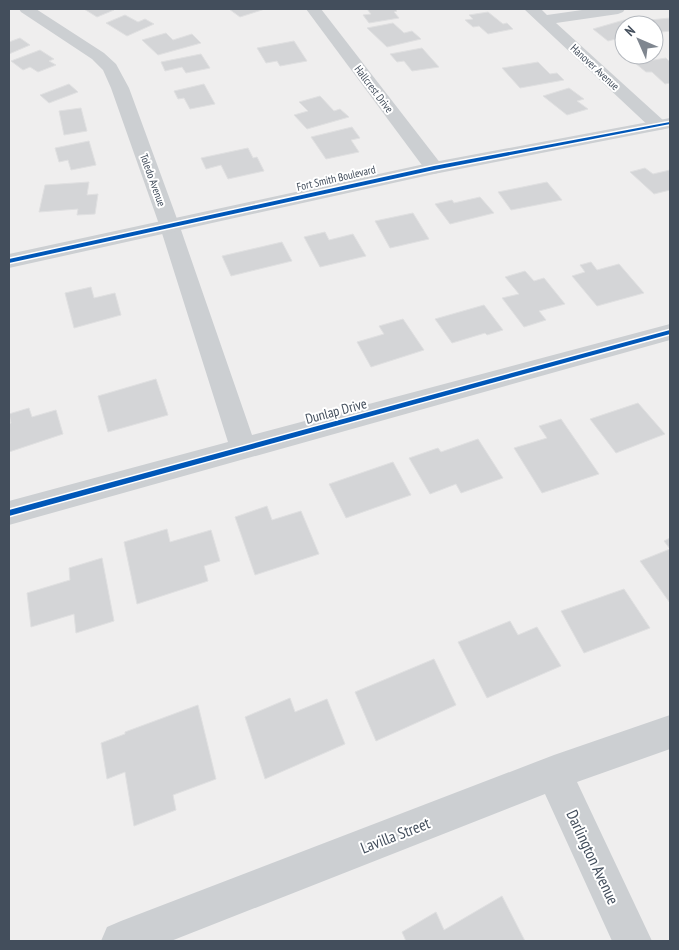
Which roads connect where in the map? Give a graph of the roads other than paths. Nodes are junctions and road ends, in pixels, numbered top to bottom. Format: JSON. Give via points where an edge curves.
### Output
{"nodes":[{"id":1,"x":26,"y":9,"type":"edge"},
{"id":2,"x":313,"y":9,"type":"edge"},
{"id":3,"x":618,"y":9,"type":"edge"},
{"id":4,"x":538,"y":14,"type":"edge"},
{"id":5,"x":664,"y":124,"type":"edge"},
{"id":6,"x":434,"y":168,"type":"junction"},
{"id":7,"x":170,"y":227,"type":"junction"},
{"id":8,"x":9,"y":261,"type":"edge"},
{"id":9,"x":670,"y":332,"type":"edge"},
{"id":10,"x":244,"y":450,"type":"junction"},
{"id":11,"x":9,"y":513,"type":"edge"},
{"id":12,"x":670,"y":732,"type":"edge"},
{"id":13,"x":554,"y":773,"type":"junction"},
{"id":14,"x":121,"y":941,"type":"edge"},
{"id":15,"x":632,"y":941,"type":"edge"}],
"edges":[{"from":1,"to":7,"type":"street","name":"Toledo Avenue","via":[[98,56],[110,68]]},
{"from":2,"to":6,"type":"street","name":"Hallcrest Drive"},
{"from":3,"to":4,"type":"street"},
{"from":4,"to":5,"type":"street","name":"Hanover Avenue"},
{"from":5,"to":6,"type":"street","name":"Fort Smith Boulevard"},
{"from":6,"to":7,"type":"street","name":"Fort Smith Boulevard"},
{"from":7,"to":8,"type":"street","name":"Fort Smith Boulevard"},
{"from":7,"to":10,"type":"street","name":"Toledo Avenue"},
{"from":9,"to":10,"type":"street","name":"Dunlap Drive"},
{"from":10,"to":11,"type":"street","name":"Dunlap Drive"},
{"from":12,"to":13,"type":"street","name":"Lavilla Street"},
{"from":13,"to":14,"type":"street","name":"Lavilla Street"},
{"from":13,"to":15,"type":"street","name":"Darlington Avenue"}]}
